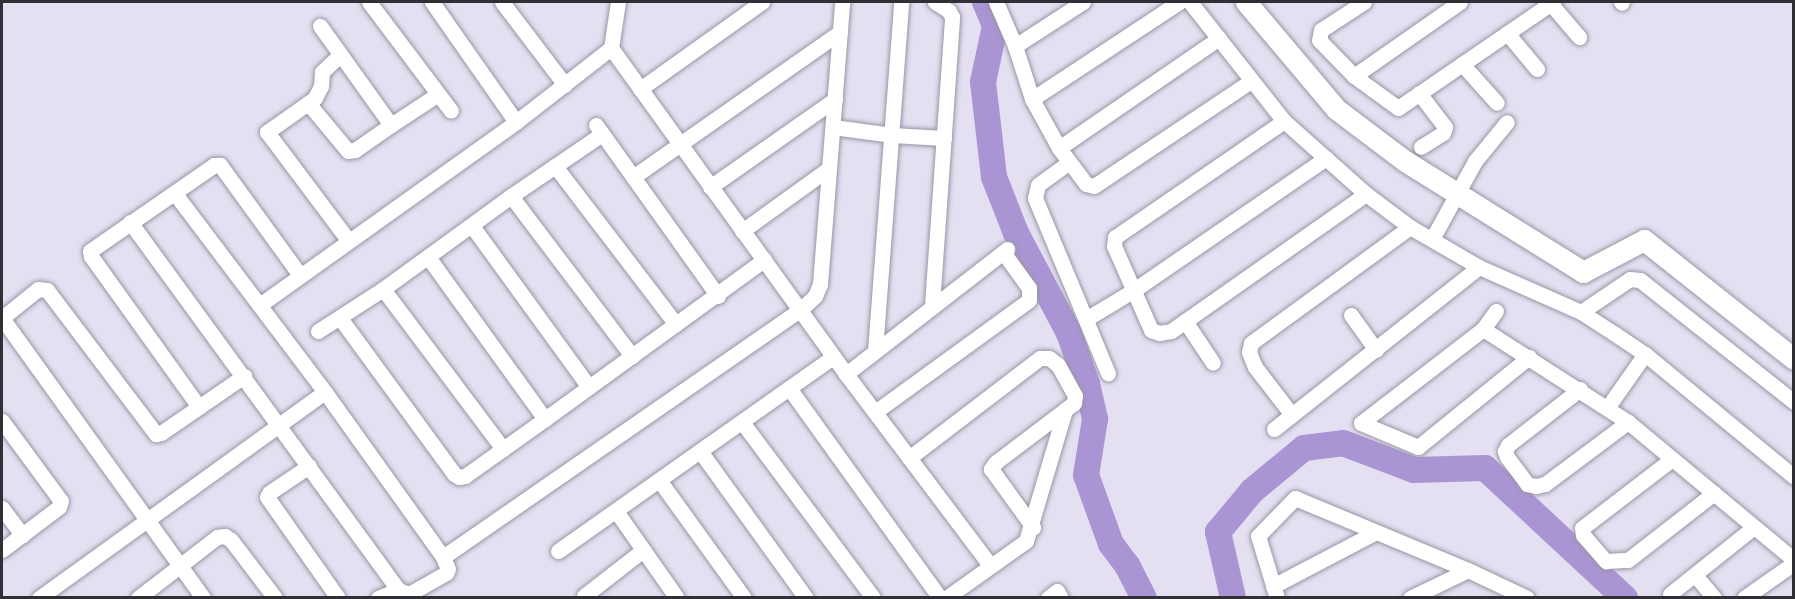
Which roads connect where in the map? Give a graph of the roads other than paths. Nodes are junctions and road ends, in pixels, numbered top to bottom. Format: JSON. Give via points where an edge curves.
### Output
{"nodes":[{"id":1,"x":369,"y":2,"type":"edge"},
{"id":2,"x":432,"y":2,"type":"edge"},
{"id":3,"x":502,"y":2,"type":"edge"},
{"id":4,"x":618,"y":2,"type":"edge"},
{"id":5,"x":762,"y":2,"type":"edge"},
{"id":6,"x":842,"y":2,"type":"edge"},
{"id":7,"x":901,"y":2,"type":"edge"},
{"id":8,"x":935,"y":2,"type":"edge"},
{"id":9,"x":996,"y":2,"type":"edge"},
{"id":10,"x":1083,"y":2,"type":"edge"},
{"id":11,"x":1179,"y":2,"type":"edge"},
{"id":12,"x":1190,"y":2,"type":"edge"},
{"id":13,"x":1246,"y":2,"type":"edge"},
{"id":14,"x":1364,"y":2,"type":"edge"},
{"id":15,"x":1460,"y":2,"type":"edge"},
{"id":16,"x":1552,"y":2,"type":"edge"},
{"id":17,"x":320,"y":26,"type":"dead end"},
{"id":18,"x":840,"y":32,"type":"junction"},
{"id":19,"x":1507,"y":33,"type":"junction"},
{"id":20,"x":1579,"y":37,"type":"dead end"},
{"id":21,"x":1219,"y":38,"type":"junction"},
{"id":22,"x":1015,"y":46,"type":"junction"},
{"id":23,"x":611,"y":48,"type":"junction"},
{"id":24,"x":340,"y":55,"type":"junction"},
{"id":25,"x":1462,"y":64,"type":"junction"},
{"id":26,"x":1537,"y":69,"type":"dead end"},
{"id":27,"x":1354,"y":76,"type":"junction"},
{"id":28,"x":1251,"y":81,"type":"junction"},
{"id":29,"x":565,"y":85,"type":"junction"},
{"id":30,"x":640,"y":89,"type":"junction"},
{"id":31,"x":1419,"y":93,"type":"junction"},
{"id":32,"x":438,"y":94,"type":"junction"},
{"id":33,"x":835,"y":99,"type":"junction"},
{"id":34,"x":1032,"y":99,"type":"junction"},
{"id":35,"x":308,"y":103,"type":"junction"},
{"id":36,"x":1497,"y":103,"type":"dead end"},
{"id":37,"x":451,"y":111,"type":"dead end"},
{"id":38,"x":1284,"y":121,"type":"junction"},
{"id":39,"x":516,"y":122,"type":"junction"},
{"id":40,"x":1507,"y":122,"type":"dead end"},
{"id":41,"x":391,"y":125,"type":"junction"},
{"id":42,"x":833,"y":127,"type":"junction"},
{"id":43,"x":892,"y":135,"type":"junction"},
{"id":44,"x":944,"y":138,"type":"junction"},
{"id":45,"x":679,"y":144,"type":"junction"},
{"id":46,"x":1422,"y":147,"type":"dead end"},
{"id":47,"x":1059,"y":148,"type":"junction"},
{"id":48,"x":1326,"y":158,"type":"junction"},
{"id":49,"x":1068,"y":163,"type":"junction"},
{"id":50,"x":555,"y":166,"type":"junction"},
{"id":51,"x":828,"y":169,"type":"junction"},
{"id":52,"x":633,"y":177,"type":"junction"},
{"id":53,"x":710,"y":187,"type":"junction"},
{"id":54,"x":175,"y":194,"type":"junction"},
{"id":55,"x":1366,"y":194,"type":"junction"},
{"id":56,"x":1459,"y":195,"type":"junction"},
{"id":57,"x":511,"y":196,"type":"junction"},
{"id":58,"x":130,"y":222,"type":"junction"},
{"id":59,"x":472,"y":226,"type":"junction"},
{"id":60,"x":1410,"y":227,"type":"junction"},
{"id":61,"x":742,"y":231,"type":"junction"},
{"id":62,"x":1432,"y":239,"type":"junction"},
{"id":63,"x":348,"y":240,"type":"junction"},
{"id":64,"x":428,"y":257,"type":"junction"},
{"id":65,"x":764,"y":260,"type":"junction"},
{"id":66,"x":1479,"y":267,"type":"junction"},
{"id":67,"x":300,"y":275,"type":"junction"},
{"id":68,"x":383,"y":290,"type":"junction"},
{"id":69,"x":1134,"y":290,"type":"junction"},
{"id":70,"x":718,"y":296,"type":"junction"},
{"id":71,"x":261,"y":304,"type":"junction"},
{"id":72,"x":932,"y":305,"type":"junction"},
{"id":73,"x":800,"y":310,"type":"junction"},
{"id":74,"x":1496,"y":311,"type":"dead end"},
{"id":75,"x":1581,"y":312,"type":"junction"},
{"id":76,"x":1351,"y":315,"type":"dead end"},
{"id":77,"x":2,"y":318,"type":"edge"},
{"id":78,"x":340,"y":318,"type":"junction"},
{"id":79,"x":1086,"y":319,"type":"junction"},
{"id":80,"x":1185,"y":321,"type":"junction"},
{"id":81,"x":676,"y":324,"type":"junction"},
{"id":82,"x":1483,"y":329,"type":"junction"},
{"id":83,"x":318,"y":331,"type":"dead end"},
{"id":84,"x":1376,"y":350,"type":"junction"},
{"id":85,"x":875,"y":351,"type":"junction"},
{"id":86,"x":1645,"y":354,"type":"junction"},
{"id":87,"x":632,"y":356,"type":"junction"},
{"id":88,"x":833,"y":357,"type":"junction"},
{"id":89,"x":1529,"y":357,"type":"junction"},
{"id":90,"x":1794,"y":359,"type":"edge"},
{"id":91,"x":1213,"y":363,"type":"dead end"},
{"id":92,"x":1108,"y":373,"type":"dead end"},
{"id":93,"x":846,"y":375,"type":"junction"},
{"id":94,"x":244,"y":376,"type":"junction"},
{"id":95,"x":589,"y":387,"type":"junction"},
{"id":96,"x":789,"y":388,"type":"junction"},
{"id":97,"x":1580,"y":389,"type":"junction"},
{"id":98,"x":325,"y":392,"type":"junction"},
{"id":99,"x":1794,"y":402,"type":"edge"},
{"id":100,"x":199,"y":407,"type":"junction"},
{"id":101,"x":1607,"y":408,"type":"junction"},
{"id":102,"x":1065,"y":410,"type":"junction"},
{"id":103,"x":875,"y":412,"type":"junction"},
{"id":104,"x":1292,"y":415,"type":"junction"},
{"id":105,"x":545,"y":419,"type":"junction"},
{"id":106,"x":2,"y":421,"type":"edge"},
{"id":107,"x":742,"y":422,"type":"junction"},
{"id":108,"x":1628,"y":422,"type":"junction"},
{"id":109,"x":278,"y":425,"type":"junction"},
{"id":110,"x":1274,"y":429,"type":"dead end"},
{"id":111,"x":503,"y":449,"type":"junction"},
{"id":112,"x":700,"y":452,"type":"junction"},
{"id":113,"x":909,"y":458,"type":"junction"},
{"id":114,"x":1672,"y":459,"type":"junction"},
{"id":115,"x":309,"y":466,"type":"junction"},
{"id":116,"x":1794,"y":477,"type":"edge"},
{"id":117,"x":659,"y":480,"type":"junction"},
{"id":118,"x":1714,"y":493,"type":"junction"},
{"id":119,"x":2,"y":508,"type":"edge"},
{"id":120,"x":616,"y":511,"type":"junction"},
{"id":121,"x":147,"y":519,"type":"junction"},
{"id":122,"x":1033,"y":526,"type":"junction"},
{"id":123,"x":1754,"y":527,"type":"junction"},
{"id":124,"x":1376,"y":532,"type":"junction"},
{"id":125,"x":22,"y":535,"type":"junction"},
{"id":126,"x":2,"y":550,"type":"edge"},
{"id":127,"x":643,"y":550,"type":"junction"},
{"id":128,"x":558,"y":551,"type":"dead end"},
{"id":129,"x":443,"y":557,"type":"junction"},
{"id":130,"x":1794,"y":561,"type":"edge"},
{"id":131,"x":990,"y":565,"type":"junction"},
{"id":132,"x":180,"y":567,"type":"junction"},
{"id":133,"x":1468,"y":570,"type":"junction"},
{"id":134,"x":1695,"y":574,"type":"junction"},
{"id":135,"x":398,"y":590,"type":"junction"},
{"id":136,"x":1275,"y":592,"type":"edge"},
{"id":137,"x":1670,"y":594,"type":"dead end"},
{"id":138,"x":584,"y":596,"type":"edge"},
{"id":139,"x":39,"y":597,"type":"edge"},
{"id":140,"x":138,"y":597,"type":"edge"},
{"id":141,"x":203,"y":597,"type":"edge"},
{"id":142,"x":275,"y":597,"type":"edge"},
{"id":143,"x":338,"y":597,"type":"edge"},
{"id":144,"x":378,"y":597,"type":"edge"},
{"id":145,"x":675,"y":597,"type":"edge"},
{"id":146,"x":744,"y":597,"type":"edge"},
{"id":147,"x":806,"y":597,"type":"edge"},
{"id":148,"x":873,"y":597,"type":"edge"},
{"id":149,"x":940,"y":597,"type":"edge"},
{"id":150,"x":946,"y":597,"type":"edge"},
{"id":151,"x":1048,"y":597,"type":"edge"},
{"id":152,"x":1061,"y":597,"type":"edge"},
{"id":153,"x":1410,"y":597,"type":"edge"},
{"id":154,"x":1527,"y":597,"type":"edge"},
{"id":155,"x":1714,"y":597,"type":"edge"},
{"id":156,"x":1744,"y":597,"type":"edge"}],
"edges":[{"from":1,"to":32,"type":"street"},
{"from":2,"to":39,"type":"street"},
{"from":3,"to":29,"type":"street"},
{"from":4,"to":23,"type":"street"},
{"from":5,"to":30,"type":"street"},
{"from":6,"to":18,"type":"street"},
{"from":7,"to":43,"type":"street"},
{"from":8,"to":44,"type":"street","via":[[952,17]]},
{"from":9,"to":22,"type":"street"},
{"from":10,"to":22,"type":"street"},
{"from":11,"to":34,"type":"street"},
{"from":12,"to":21,"type":"street"},
{"from":13,"to":56,"type":"street","via":[[1336,109],[1405,161]]},
{"from":14,"to":27,"type":"street","via":[[1318,34],[1319,40]]},
{"from":15,"to":27,"type":"street"},
{"from":16,"to":19,"type":"street"},
{"from":16,"to":20,"type":"street"},
{"from":17,"to":24,"type":"street"},
{"from":18,"to":33,"type":"street"},
{"from":18,"to":45,"type":"street"},
{"from":19,"to":25,"type":"street"},
{"from":19,"to":26,"type":"street"},
{"from":21,"to":28,"type":"street"},
{"from":21,"to":47,"type":"street"},
{"from":22,"to":34,"type":"street"},
{"from":23,"to":29,"type":"street"},
{"from":23,"to":30,"type":"street"},
{"from":24,"to":35,"type":"street","via":[[322,72],[319,93]]},
{"from":24,"to":41,"type":"street"},
{"from":25,"to":31,"type":"street"},
{"from":25,"to":36,"type":"street"},
{"from":27,"to":31,"type":"street","via":[[1398,108]]},
{"from":28,"to":38,"type":"street"},
{"from":28,"to":49,"type":"street","via":[[1094,186],[1086,184]]},
{"from":29,"to":39,"type":"street"},
{"from":30,"to":45,"type":"street"},
{"from":31,"to":46,"type":"street","via":[[1445,127]]},
{"from":32,"to":37,"type":"street"},
{"from":32,"to":41,"type":"street"},
{"from":33,"to":42,"type":"street"},
{"from":33,"to":53,"type":"street"},
{"from":34,"to":47,"type":"street"},
{"from":35,"to":41,"type":"street","via":[[348,151]]},
{"from":35,"to":63,"type":"street","via":[[267,132]]},
{"from":38,"to":48,"type":"street"},
{"from":38,"to":69,"type":"street","via":[[1116,236],[1114,246]]},
{"from":39,"to":63,"type":"street"},
{"from":40,"to":56,"type":"street","via":[[1475,161]]},
{"from":42,"to":43,"type":"street"},
{"from":42,"to":51,"type":"street"},
{"from":43,"to":44,"type":"street"},
{"from":43,"to":85,"type":"street"},
{"from":44,"to":72,"type":"street"},
{"from":45,"to":52,"type":"street"},
{"from":45,"to":53,"type":"street"},
{"from":47,"to":49,"type":"street"},
{"from":48,"to":55,"type":"street"},
{"from":48,"to":69,"type":"street"},
{"from":49,"to":79,"type":"street","via":[[1038,185],[1035,198]]},
{"from":50,"to":52,"type":"street","via":[[599,130]]},
{"from":50,"to":57,"type":"street"},
{"from":50,"to":81,"type":"street"},
{"from":51,"to":61,"type":"street"},
{"from":51,"to":73,"type":"street","via":[[820,284],[815,296]]},
{"from":52,"to":70,"type":"street"},
{"from":53,"to":61,"type":"street"},
{"from":54,"to":58,"type":"street"},
{"from":54,"to":67,"type":"street","via":[[214,165],[220,165]]},
{"from":54,"to":71,"type":"street"},
{"from":55,"to":60,"type":"street"},
{"from":55,"to":80,"type":"street"},
{"from":56,"to":62,"type":"street"},
{"from":56,"to":90,"type":"street","via":[[1583,272],[1644,240]]},
{"from":57,"to":59,"type":"street"},
{"from":57,"to":87,"type":"street"},
{"from":58,"to":94,"type":"street"},
{"from":58,"to":100,"type":"street","via":[[90,253]]},
{"from":59,"to":64,"type":"street"},
{"from":59,"to":95,"type":"street"},
{"from":60,"to":62,"type":"street"},
{"from":60,"to":104,"type":"street","via":[[1251,343],[1255,367]]},
{"from":61,"to":65,"type":"street"},
{"from":62,"to":66,"type":"street"},
{"from":63,"to":67,"type":"street"},
{"from":64,"to":68,"type":"street"},
{"from":64,"to":105,"type":"street"},
{"from":65,"to":70,"type":"street"},
{"from":65,"to":73,"type":"street"},
{"from":66,"to":75,"type":"street"},
{"from":66,"to":84,"type":"street"},
{"from":67,"to":71,"type":"street"},
{"from":68,"to":78,"type":"street"},
{"from":68,"to":111,"type":"street"},
{"from":69,"to":79,"type":"street"},
{"from":69,"to":80,"type":"street","via":[[1146,324],[1153,332],[1171,331]]},
{"from":70,"to":81,"type":"street"},
{"from":71,"to":98,"type":"street"},
{"from":72,"to":85,"type":"street"},
{"from":72,"to":103,"type":"street","via":[[1005,250],[1029,288],[1029,300]]},
{"from":73,"to":88,"type":"street"},
{"from":73,"to":129,"type":"street"},
{"from":74,"to":82,"type":"street"},
{"from":75,"to":86,"type":"street"},
{"from":75,"to":99,"type":"street","via":[[1630,279],[1640,280]]},
{"from":76,"to":84,"type":"street"},
{"from":77,"to":100,"type":"street","via":[[43,288],[156,434]]},
{"from":77,"to":121,"type":"street"},
{"from":78,"to":83,"type":"street"},
{"from":78,"to":111,"type":"street","via":[[454,474],[465,476]]},
{"from":79,"to":92,"type":"street"},
{"from":80,"to":91,"type":"street"},
{"from":81,"to":87,"type":"street"},
{"from":82,"to":89,"type":"street"},
{"from":82,"to":89,"type":"street","via":[[1361,423],[1418,447]]},
{"from":84,"to":104,"type":"street"},
{"from":85,"to":93,"type":"street"},
{"from":86,"to":101,"type":"street"},
{"from":86,"to":116,"type":"street"},
{"from":87,"to":95,"type":"street"},
{"from":88,"to":93,"type":"street"},
{"from":88,"to":96,"type":"street"},
{"from":89,"to":97,"type":"street"},
{"from":93,"to":103,"type":"street"},
{"from":94,"to":100,"type":"street"},
{"from":94,"to":109,"type":"street"},
{"from":95,"to":105,"type":"street"},
{"from":96,"to":107,"type":"street"},
{"from":96,"to":149,"type":"street"},
{"from":97,"to":101,"type":"street"},
{"from":97,"to":108,"type":"street","via":[[1508,445],[1507,457],[1527,484],[1545,484]]},
{"from":98,"to":109,"type":"street"},
{"from":98,"to":129,"type":"street"},
{"from":101,"to":108,"type":"street"},
{"from":102,"to":113,"type":"street","via":[[1074,403],[1074,396],[1058,365],[1049,358],[1040,358]]},
{"from":102,"to":122,"type":"street"},
{"from":102,"to":122,"type":"street","via":[[991,469]]},
{"from":103,"to":113,"type":"street"},
{"from":104,"to":110,"type":"street"},
{"from":105,"to":111,"type":"street"},
{"from":106,"to":125,"type":"street","via":[[61,501],[59,507]]},
{"from":107,"to":112,"type":"street"},
{"from":107,"to":148,"type":"street"},
{"from":108,"to":114,"type":"street"},
{"from":109,"to":115,"type":"street"},
{"from":109,"to":121,"type":"street"},
{"from":112,"to":117,"type":"street"},
{"from":112,"to":147,"type":"street"},
{"from":113,"to":131,"type":"street"},
{"from":114,"to":118,"type":"street"},
{"from":114,"to":118,"type":"street","via":[[1582,528],[1583,535],[1606,561],[1628,560]]},
{"from":115,"to":135,"type":"street"},
{"from":115,"to":143,"type":"street","via":[[267,497]]},
{"from":117,"to":120,"type":"street"},
{"from":117,"to":146,"type":"street"},
{"from":118,"to":123,"type":"street"},
{"from":119,"to":125,"type":"street"},
{"from":120,"to":127,"type":"street"},
{"from":120,"to":128,"type":"street"},
{"from":121,"to":132,"type":"street"},
{"from":121,"to":139,"type":"street"},
{"from":122,"to":131,"type":"street","via":[[1026,541]]},
{"from":123,"to":130,"type":"street"},
{"from":123,"to":134,"type":"street"},
{"from":124,"to":133,"type":"street"},
{"from":124,"to":136,"type":"street"},
{"from":124,"to":136,"type":"street","via":[[1296,498],[1258,536]]},
{"from":125,"to":126,"type":"street"},
{"from":127,"to":138,"type":"street"},
{"from":127,"to":145,"type":"street"},
{"from":129,"to":135,"type":"street","via":[[446,573],[408,594]]},
{"from":130,"to":156,"type":"street"},
{"from":131,"to":150,"type":"street"},
{"from":132,"to":140,"type":"street"},
{"from":132,"to":141,"type":"street"},
{"from":132,"to":142,"type":"street","via":[[217,537],[225,536]]},
{"from":133,"to":153,"type":"street"},
{"from":133,"to":154,"type":"street"},
{"from":134,"to":137,"type":"street"},
{"from":134,"to":155,"type":"street"},
{"from":135,"to":144,"type":"street"},
{"from":151,"to":152,"type":"street","via":[[1057,591]]}]}
